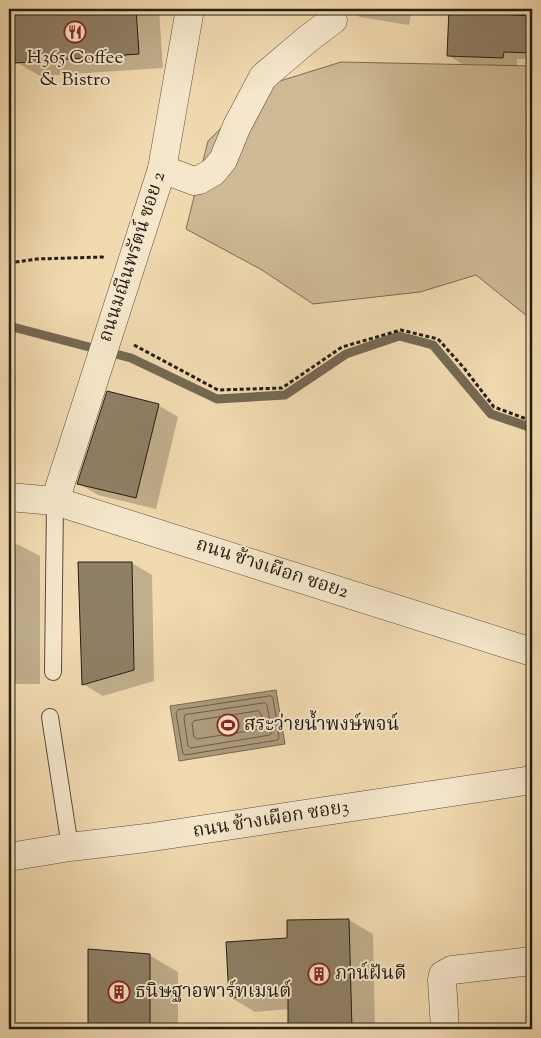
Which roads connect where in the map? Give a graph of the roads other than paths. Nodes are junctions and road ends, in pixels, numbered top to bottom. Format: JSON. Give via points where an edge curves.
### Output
{"nodes":[{"id":1,"x":190,"y":9,"type":"edge"},
{"id":2,"x":333,"y":20,"type":"dead end"},
{"id":3,"x":162,"y":169,"type":"junction"},
{"id":4,"x":9,"y":497,"type":"edge"},
{"id":5,"x":55,"y":500,"type":"junction"},
{"id":6,"x":532,"y":652,"type":"edge"},
{"id":7,"x":53,"y":672,"type":"dead end"},
{"id":8,"x":50,"y":717,"type":"dead end"},
{"id":9,"x":532,"y":780,"type":"edge"},
{"id":10,"x":70,"y":847,"type":"junction"},
{"id":11,"x":9,"y":857,"type":"edge"},
{"id":12,"x":532,"y":961,"type":"edge"},
{"id":13,"x":445,"y":1029,"type":"edge"}],
"edges":[{"from":1,"to":3,"type":"street","name":"ถนนมณีนพรัตน์ ซอย 2"},
{"from":2,"to":3,"type":"street","via":[[262,77],[223,160],[214,172],[194,181]]},
{"from":3,"to":5,"type":"street","name":"ถนนมณีนพรัตน์ ซอย 2"},
{"from":4,"to":5,"type":"street","name":"ถนน ช้างเผือก ซอย2"},
{"from":5,"to":6,"type":"street","name":"ถนน ช้างเผือก ซอย2"},
{"from":5,"to":7,"type":"lane"},
{"from":8,"to":10,"type":"lane"},
{"from":9,"to":10,"type":"street","name":"ถนน ช้างเผือก ซอย3"},
{"from":10,"to":11,"type":"street","name":"ถนน ช้างเผือก ซอย3"},
{"from":12,"to":13,"type":"street","via":[[452,970],[443,975]]}]}
